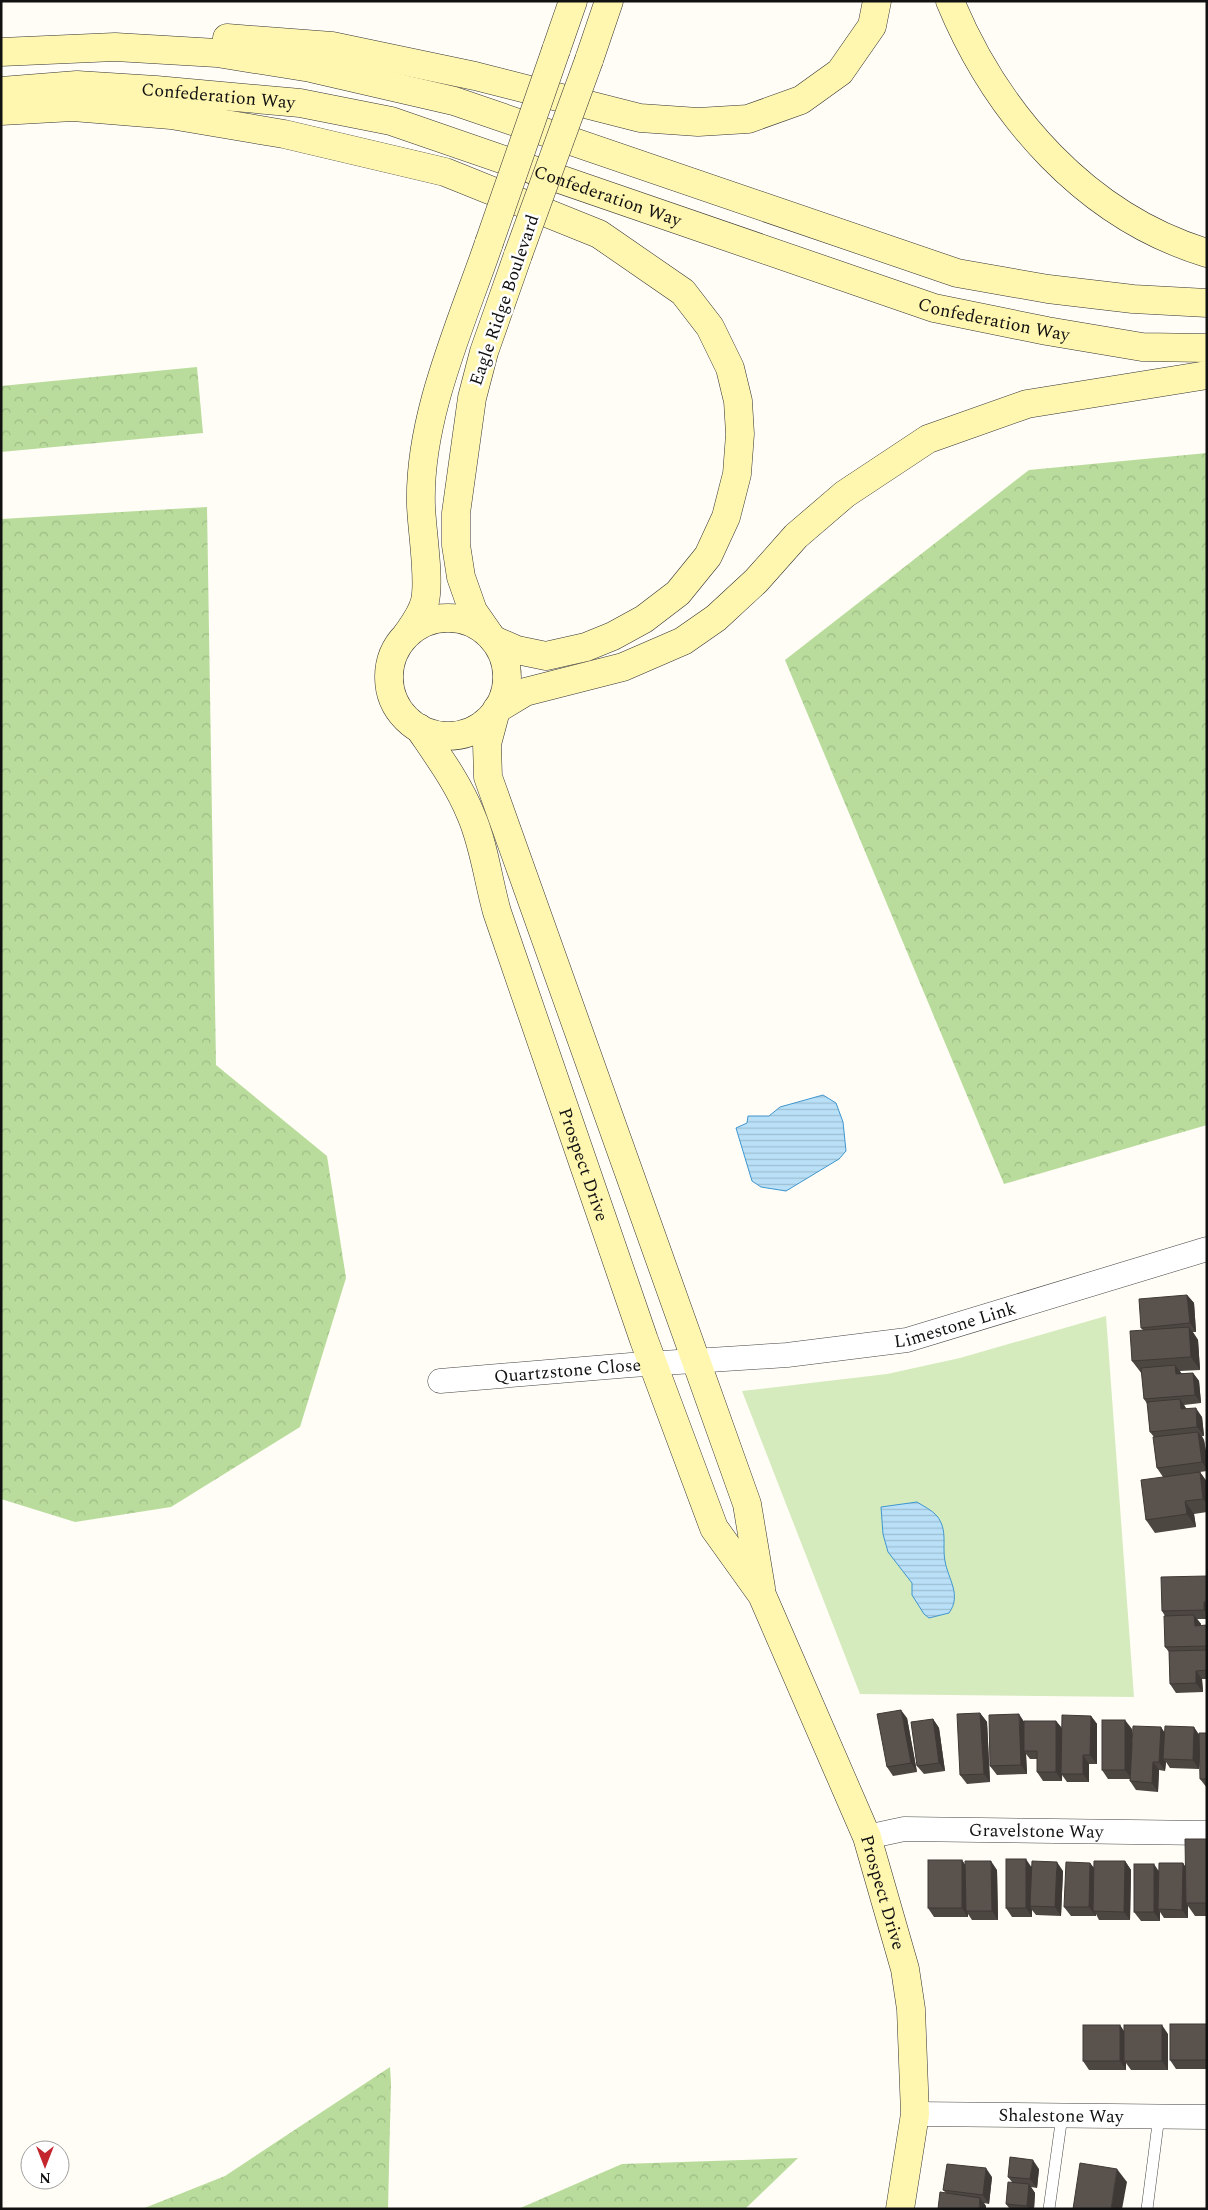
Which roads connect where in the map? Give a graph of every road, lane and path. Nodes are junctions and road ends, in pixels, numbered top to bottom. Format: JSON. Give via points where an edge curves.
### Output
{"nodes":[{"id":1,"x":574,"y":1,"type":"edge"},
{"id":2,"x":609,"y":1,"type":"edge"},
{"id":3,"x":877,"y":1,"type":"edge"},
{"id":4,"x":950,"y":1,"type":"edge"},
{"id":5,"x":115,"y":47,"type":"junction"},
{"id":6,"x":1,"y":52,"type":"edge"},
{"id":7,"x":1,"y":91,"type":"edge"},
{"id":8,"x":1,"y":111,"type":"edge"},
{"id":9,"x":1207,"y":253,"type":"edge"},
{"id":10,"x":1207,"y":303,"type":"edge"},
{"id":11,"x":1207,"y":348,"type":"edge"},
{"id":12,"x":1207,"y":375,"type":"edge"},
{"id":13,"x":407,"y":634,"type":"junction"},
{"id":14,"x":491,"y":637,"type":"junction"},
{"id":15,"x":496,"y":712,"type":"junction"},
{"id":16,"x":419,"y":728,"type":"junction"},
{"id":17,"x":1207,"y":1248,"type":"edge"},
{"id":18,"x":695,"y":1361,"type":"junction"},
{"id":19,"x":654,"y":1364,"type":"junction"},
{"id":20,"x":440,"y":1381,"type":"dead end"},
{"id":21,"x":762,"y":1595,"type":"junction"},
{"id":22,"x":1207,"y":1833,"type":"edge"},
{"id":23,"x":867,"y":1837,"type":"junction"},
{"id":24,"x":915,"y":2114,"type":"junction"},
{"id":25,"x":1062,"y":2116,"type":"junction"},
{"id":26,"x":1159,"y":2116,"type":"junction"},
{"id":27,"x":1207,"y":2117,"type":"edge"},
{"id":28,"x":900,"y":2209,"type":"edge"},
{"id":29,"x":1049,"y":2209,"type":"edge"},
{"id":30,"x":1147,"y":2209,"type":"edge"}],
"edges":[{"from":1,"to":13,"type":"main road","name":"Eagle Ridge Boulevard","bridge":true,"via":[[438,390],[422,466],[425,600],[420,616]]},
{"from":2,"to":14,"type":"main road","name":"Eagle Ridge Boulevard","bridge":true,"via":[[484,352],[472,398],[456,513],[456,545],[460,576],[473,611]]},
{"from":3,"to":5,"type":"main road","via":[[872,26],[840,72],[801,100],[748,119],[698,122],[640,118],[475,76],[332,46],[224,38]]},
{"from":4,"to":9,"type":"main road","via":[[994,84],[1025,128],[1062,168],[1106,205],[1178,244]]},
{"from":5,"to":6,"type":"main road","name":"Confederation Way"},
{"from":5,"to":10,"type":"main road","name":"Confederation Way","via":[[217,53],[311,68],[454,101],[958,273],[1057,290]]},
{"from":7,"to":11,"type":"main road","name":"Confederation Way","via":[[77,86],[156,90],[300,103],[392,121],[934,308],[1142,347]]},
{"from":8,"to":14,"type":"main road","via":[[73,107],[170,115],[284,134],[444,172],[599,234],[683,292],[710,327],[730,368],[738,401],[737,474],[726,517],[708,556],[678,593],[644,619],[586,647],[546,656],[531,654]]},
{"from":12,"to":15,"type":"main road","via":[[1027,404],[928,439],[845,494],[796,536],[756,581],[716,618],[683,641],[623,667],[525,692]]},
{"from":13,"to":14,"type":"main road","via":[[439,618],[457,618],[474,624]]},
{"from":13,"to":16,"type":"main road","via":[[396,648],[390,665],[389,683],[393,700],[402,715]]},
{"from":14,"to":15,"type":"main road","via":[[500,648],[506,665],[507,682]]},
{"from":15,"to":16,"type":"main road","via":[[482,726],[466,734],[431,734]]},
{"from":15,"to":18,"type":"main road","name":"Prospect Drive","via":[[487,744],[488,777]]},
{"from":16,"to":19,"type":"main road","name":"Prospect Drive","via":[[453,779],[471,815],[497,912]]},
{"from":17,"to":18,"type":"street","name":"Limestone Link","via":[[908,1340],[787,1355]]},
{"from":18,"to":19,"type":"street","name":"Quartzstone Close"},
{"from":18,"to":21,"type":"main road","name":"Prospect Drive","via":[[747,1504]]},
{"from":19,"to":20,"type":"street","name":"Quartzstone Close"},
{"from":19,"to":21,"type":"main road","name":"Prospect Drive","via":[[714,1528]]},
{"from":21,"to":23,"type":"main road","name":"Prospect Drive"},
{"from":22,"to":23,"type":"street","name":"Gravelstone Way","via":[[904,1829]]},
{"from":23,"to":24,"type":"main road","name":"Prospect Drive","via":[[905,1969],[911,2009]]},
{"from":24,"to":25,"type":"street","name":"Shalestone Way"},
{"from":24,"to":28,"type":"main road","name":"Prospect Drive"},
{"from":25,"to":26,"type":"street","name":"Shalestone Way"},
{"from":25,"to":29,"type":"lane"},
{"from":26,"to":27,"type":"street","name":"Shalestone Way"},
{"from":26,"to":30,"type":"lane"}]}
